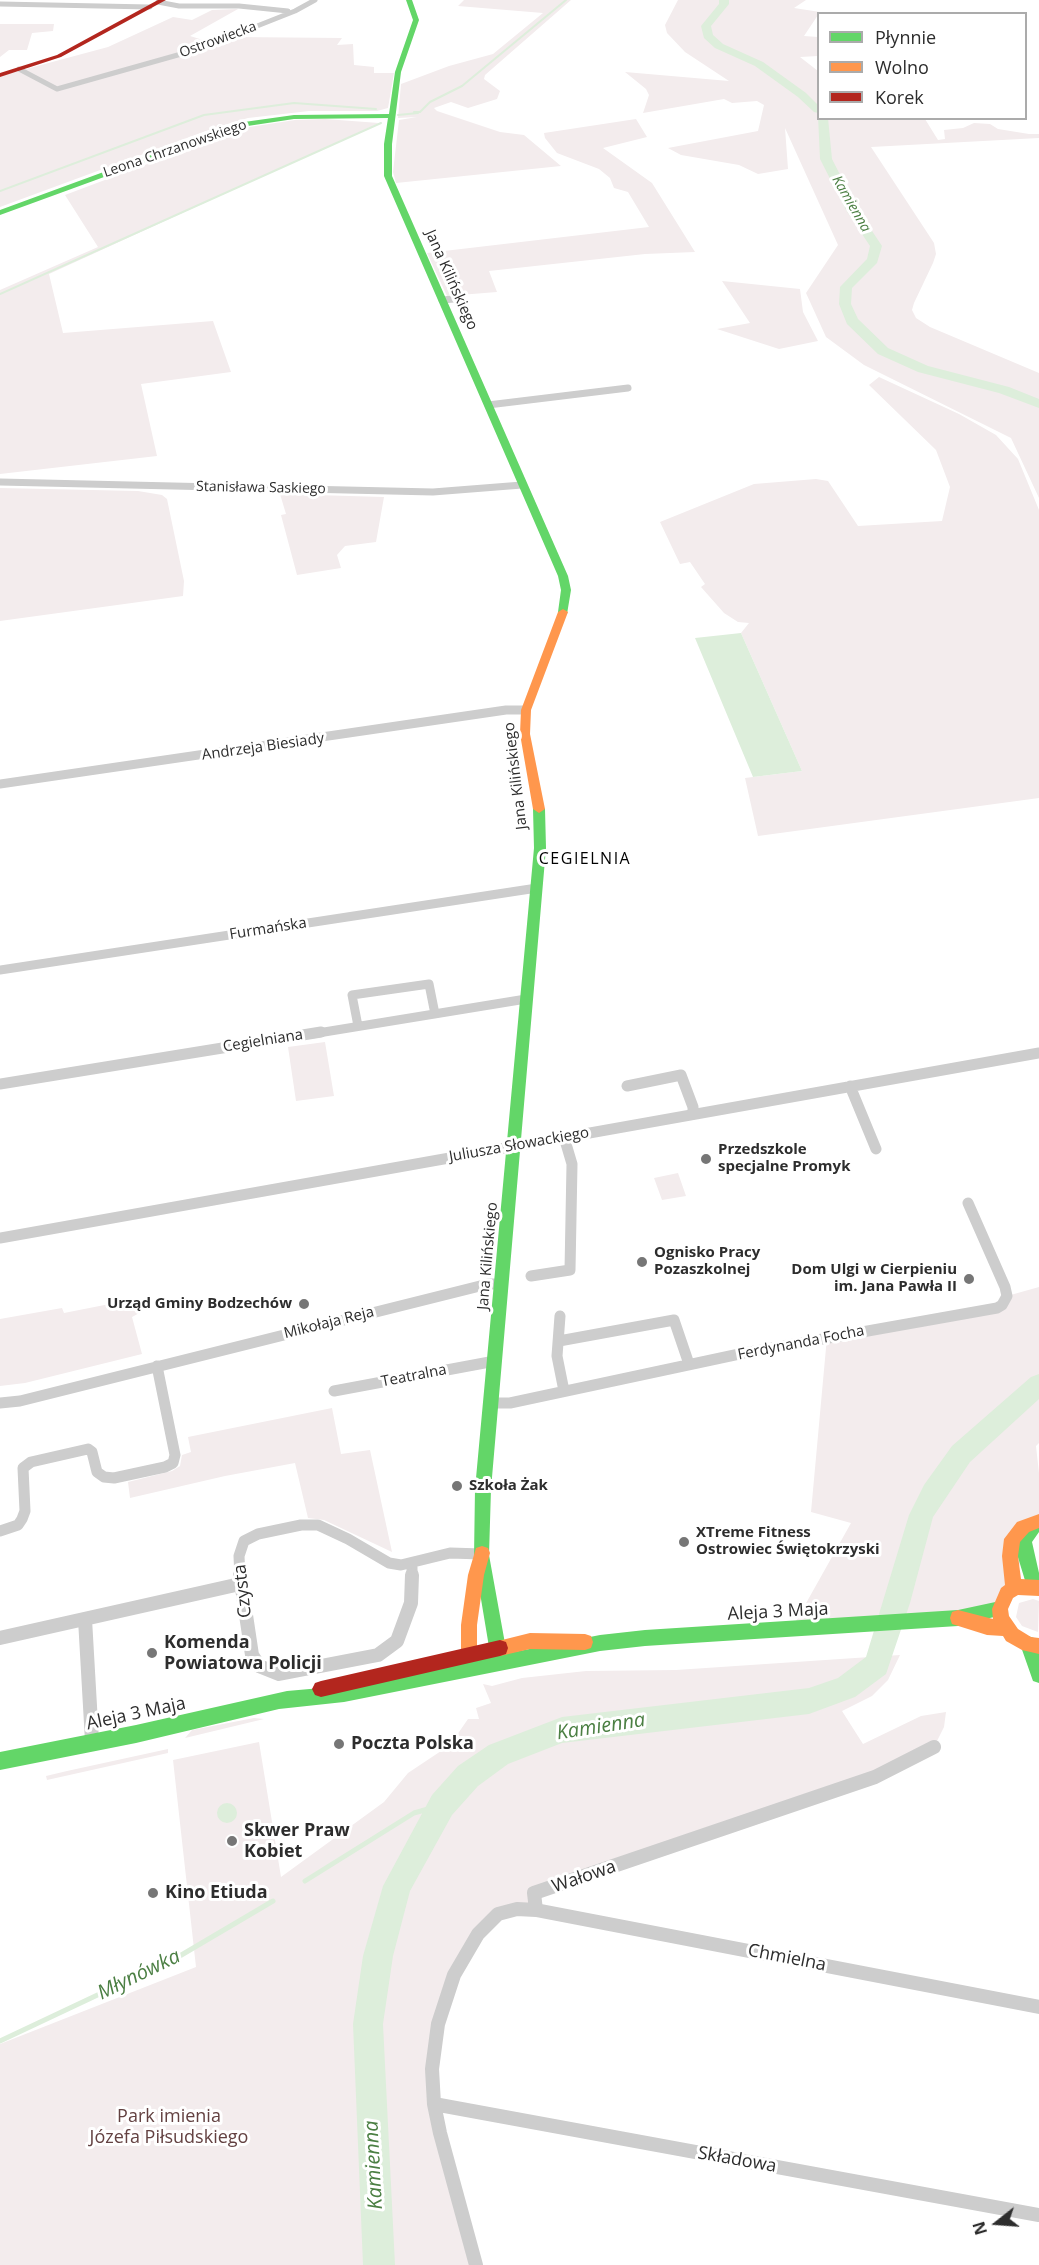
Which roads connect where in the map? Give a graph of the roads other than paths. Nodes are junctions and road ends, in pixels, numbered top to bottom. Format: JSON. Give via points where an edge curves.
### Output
{"nodes":[{"id":1,"x":315,"y":0,"type":"edge"},
{"id":2,"x":409,"y":0,"type":"edge"},
{"id":3,"x":157,"y":3,"type":"edge"},
{"id":4,"x":0,"y":4,"type":"edge"},
{"id":5,"x":291,"y":12,"type":"junction"},
{"id":6,"x":19,"y":69,"type":"junction"},
{"id":7,"x":0,"y":75,"type":"edge"},
{"id":8,"x":393,"y":116,"type":"junction"},
{"id":9,"x":0,"y":213,"type":"edge"},
{"id":10,"x":628,"y":388,"type":"dead end"},
{"id":11,"x":488,"y":405,"type":"junction"},
{"id":12,"x":0,"y":482,"type":"edge"},
{"id":13,"x":522,"y":485,"type":"junction"},
{"id":14,"x":526,"y":710,"type":"junction"},
{"id":15,"x":0,"y":784,"type":"edge"},
{"id":16,"x":537,"y":888,"type":"junction"},
{"id":17,"x":0,"y":970,"type":"edge"},
{"id":18,"x":526,"y":999,"type":"junction"},
{"id":19,"x":435,"y":1014,"type":"junction"},
{"id":20,"x":358,"y":1026,"type":"junction"},
{"id":21,"x":1039,"y":1053,"type":"edge"},
{"id":22,"x":0,"y":1084,"type":"edge"},
{"id":23,"x":627,"y":1086,"type":"dead end"},
{"id":24,"x":850,"y":1086,"type":"junction"},
{"id":25,"x":693,"y":1114,"type":"junction"},
{"id":26,"x":564,"y":1137,"type":"junction"},
{"id":27,"x":514,"y":1147,"type":"junction"},
{"id":28,"x":876,"y":1149,"type":"dead end"},
{"id":29,"x":968,"y":1203,"type":"dead end"},
{"id":30,"x":0,"y":1238,"type":"edge"},
{"id":31,"x":531,"y":1276,"type":"dead end"},
{"id":32,"x":502,"y":1284,"type":"junction"},
{"id":33,"x":560,"y":1316,"type":"dead end"},
{"id":34,"x":559,"y":1341,"type":"junction"},
{"id":35,"x":495,"y":1361,"type":"junction"},
{"id":36,"x":689,"y":1364,"type":"junction"},
{"id":37,"x":157,"y":1366,"type":"junction"},
{"id":38,"x":334,"y":1391,"type":"dead end"},
{"id":39,"x":564,"y":1391,"type":"junction"},
{"id":40,"x":0,"y":1403,"type":"edge"},
{"id":41,"x":492,"y":1403,"type":"junction"},
{"id":42,"x":1039,"y":1522,"type":"edge"},
{"id":43,"x":0,"y":1531,"type":"edge"},
{"id":44,"x":482,"y":1554,"type":"junction"},
{"id":45,"x":412,"y":1564,"type":"junction"},
{"id":46,"x":240,"y":1584,"type":"junction"},
{"id":47,"x":1037,"y":1587,"type":"edge"},
{"id":48,"x":1014,"y":1588,"type":"junction"},
{"id":49,"x":1000,"y":1609,"type":"junction"},
{"id":50,"x":958,"y":1618,"type":"junction"},
{"id":51,"x":85,"y":1619,"type":"junction"},
{"id":52,"x":1006,"y":1628,"type":"junction"},
{"id":53,"x":0,"y":1638,"type":"edge"},
{"id":54,"x":600,"y":1642,"type":"junction"},
{"id":55,"x":1034,"y":1645,"type":"edge"},
{"id":56,"x":498,"y":1648,"type":"junction"},
{"id":57,"x":469,"y":1655,"type":"junction"},
{"id":58,"x":486,"y":1665,"type":"junction"},
{"id":59,"x":1039,"y":1675,"type":"edge"},
{"id":60,"x":279,"y":1701,"type":"junction"},
{"id":61,"x":92,"y":1741,"type":"junction"},
{"id":62,"x":934,"y":1747,"type":"dead end"},
{"id":63,"x":0,"y":1761,"type":"edge"},
{"id":64,"x":536,"y":1910,"type":"junction"},
{"id":65,"x":1039,"y":2007,"type":"edge"},
{"id":66,"x":434,"y":2104,"type":"junction"},
{"id":67,"x":1039,"y":2215,"type":"edge"},
{"id":68,"x":476,"y":2265,"type":"edge"}],
"edges":[{"from":1,"to":5,"type":"street"},
{"from":2,"to":8,"type":"street","name":"Jana Kilińskiego","via":[[416,20],[401,59]]},
{"from":3,"to":4,"type":"street","name":"Ostrowiecka"},
{"from":3,"to":5,"type":"street","name":"Ostrowiecka"},
{"from":3,"to":6,"type":"street","via":[[59,56]]},
{"from":5,"to":6,"type":"street","name":"Ostrowiecka","via":[[199,49],[57,89]]},
{"from":6,"to":7,"type":"street"},
{"from":8,"to":9,"type":"street","name":"Leona Chrzanowskiego","via":[[302,116],[240,125]]},
{"from":8,"to":11,"type":"street","name":"Jana Kilińskiego","via":[[388,176],[448,300]]},
{"from":10,"to":11,"type":"street"},
{"from":11,"to":13,"type":"street","name":"Jana Kilińskiego"},
{"from":12,"to":13,"type":"street","name":"Stanisława Saskiego","via":[[433,492]]},
{"from":13,"to":14,"type":"street","name":"Jana Kilińskiego","via":[[566,590],[563,613]]},
{"from":14,"to":15,"type":"street","name":"Andrzeja Biesiady"},
{"from":14,"to":16,"type":"street","name":"Jana Kilińskiego","via":[[525,734],[540,822]]},
{"from":16,"to":17,"type":"street","name":"Furmańska"},
{"from":16,"to":18,"type":"street","name":"Jana Kilińskiego"},
{"from":18,"to":19,"type":"street","name":"Cegielniana"},
{"from":18,"to":27,"type":"street","name":"Jana Kilińskiego"},
{"from":19,"to":20,"type":"street","name":"Cegielniana"},
{"from":19,"to":20,"type":"street","via":[[429,984],[352,995]]},
{"from":20,"to":22,"type":"street","name":"Cegielniana"},
{"from":21,"to":24,"type":"street","name":"Juliusza Słowackiego"},
{"from":23,"to":25,"type":"street","via":[[681,1076]]},
{"from":24,"to":25,"type":"street","name":"Juliusza Słowackiego"},
{"from":24,"to":28,"type":"street"},
{"from":25,"to":26,"type":"street","name":"Juliusza Słowackiego"},
{"from":26,"to":27,"type":"street","name":"Juliusza Słowackiego"},
{"from":26,"to":31,"type":"street","via":[[572,1164],[570,1269]]},
{"from":27,"to":30,"type":"street","name":"Juliusza Słowackiego"},
{"from":27,"to":32,"type":"street","name":"Jana Kilińskiego"},
{"from":29,"to":36,"type":"street","name":"Ferdynanda Focha","via":[[1005,1287],[1007,1296],[1002,1305]]},
{"from":32,"to":35,"type":"street","name":"Jana Kilińskiego"},
{"from":32,"to":37,"type":"street","name":"Mikołaja Reja","via":[[488,1284]]},
{"from":33,"to":34,"type":"street"},
{"from":34,"to":36,"type":"street","via":[[674,1320]]},
{"from":34,"to":39,"type":"street"},
{"from":35,"to":38,"type":"street","name":"Teatralna"},
{"from":35,"to":41,"type":"street","name":"Jana Kilińskiego"},
{"from":36,"to":39,"type":"street","name":"Ferdynanda Focha"},
{"from":37,"to":40,"type":"street","name":"Mikołaja Reja"},
{"from":37,"to":43,"type":"street","via":[[175,1455],[173,1463],[114,1478],[97,1472],[88,1449],[31,1462],[23,1468],[22,1519],[18,1525]]},
{"from":39,"to":41,"type":"street","name":"Ferdynanda Focha"},
{"from":41,"to":44,"type":"street","name":"Jana Kilińskiego","via":[[483,1490]]},
{"from":42,"to":47,"type":"street","via":[[1024,1542],[1026,1561]]},
{"from":42,"to":48,"type":"street","via":[[1023,1527],[1012,1539]]},
{"from":44,"to":45,"type":"street","name":"Czysta","via":[[450,1553]]},
{"from":44,"to":56,"type":"street","name":"Jana Kilińskiego"},
{"from":44,"to":57,"type":"street","name":"Jana Kilińskiego","via":[[469,1625]]},
{"from":45,"to":46,"type":"street","name":"Czysta","via":[[389,1563],[318,1525],[285,1528],[244,1541],[239,1556]]},
{"from":45,"to":46,"type":"street","name":"Czysta","via":[[411,1603],[397,1641],[378,1655],[279,1674],[259,1666],[252,1655]]},
{"from":46,"to":51,"type":"street"},
{"from":47,"to":48,"type":"street"},
{"from":48,"to":49,"type":"street","via":[[1007,1593]]},
{"from":49,"to":50,"type":"street","name":"Aleja 3 Maja"},
{"from":49,"to":52,"type":"street"},
{"from":50,"to":52,"type":"street","name":"Aleja 3 Maja"},
{"from":50,"to":54,"type":"street","name":"Aleja 3 Maja"},
{"from":51,"to":53,"type":"street"},
{"from":51,"to":61,"type":"street"},
{"from":52,"to":55,"type":"street"},
{"from":54,"to":56,"type":"street","name":"Aleja 3 Maja","via":[[539,1639]]},
{"from":54,"to":58,"type":"street","name":"Aleja 3 Maja"},
{"from":55,"to":59,"type":"street"},
{"from":56,"to":57,"type":"street","name":"Aleja 3 Maja"},
{"from":56,"to":58,"type":"street"},
{"from":57,"to":58,"type":"street"},
{"from":57,"to":60,"type":"street","name":"Aleja 3 Maja"},
{"from":58,"to":60,"type":"street","name":"Aleja 3 Maja","via":[[344,1694]]},
{"from":60,"to":61,"type":"street","name":"Aleja 3 Maja"},
{"from":61,"to":63,"type":"street","name":"Aleja 3 Maja"},
{"from":62,"to":64,"type":"street","name":"Wałowa","via":[[875,1778],[534,1893]]},
{"from":64,"to":65,"type":"street","name":"Chmielna"},
{"from":64,"to":66,"type":"street","via":[[498,1914],[478,1934],[457,1967],[444,1998],[434,2046]]},
{"from":66,"to":67,"type":"street","name":"Składowa"},
{"from":66,"to":68,"type":"street"}]}
